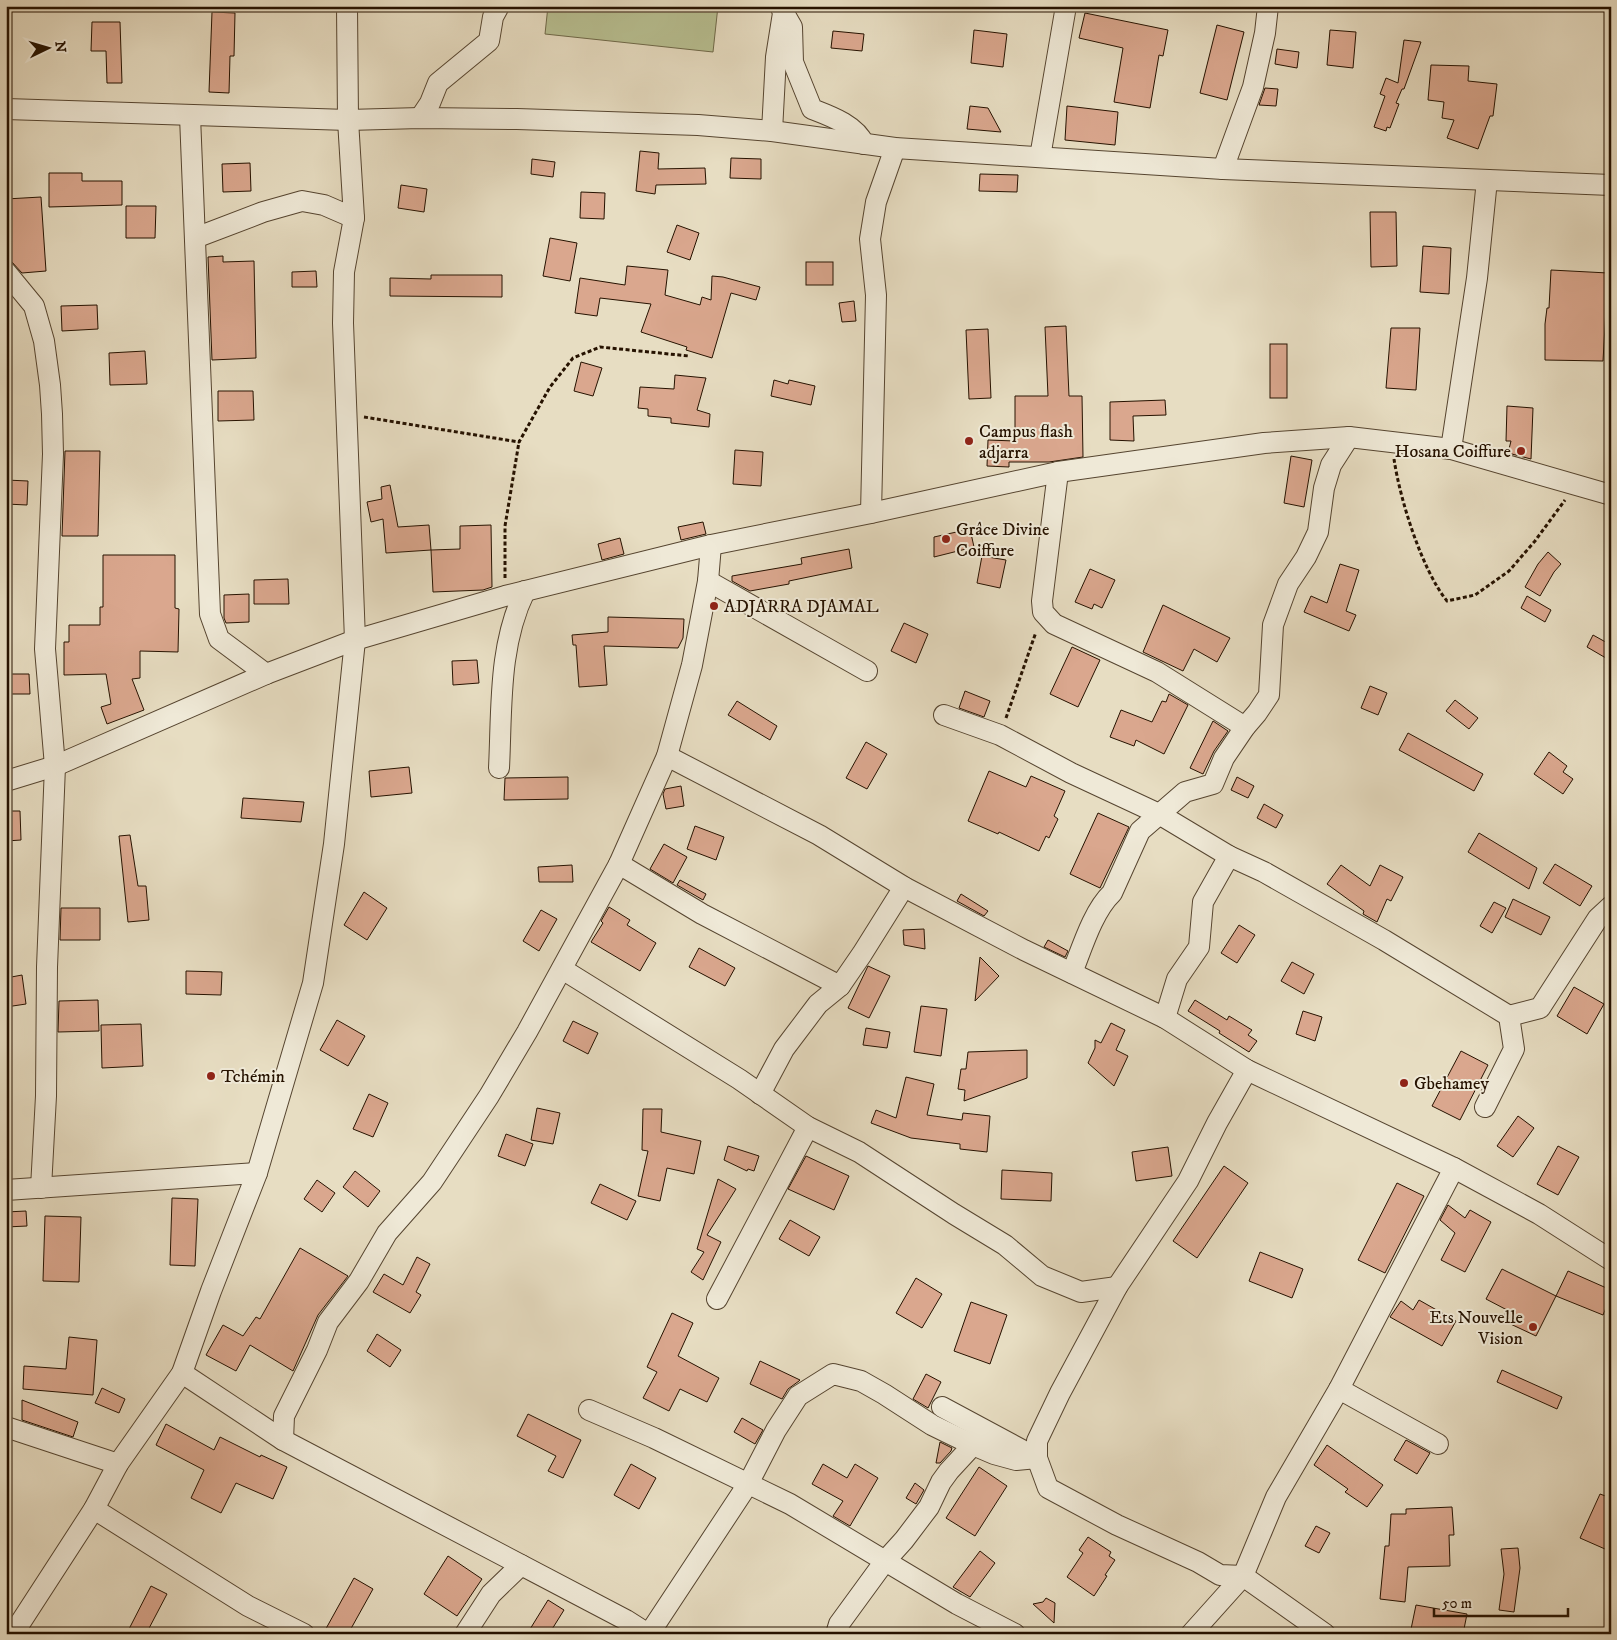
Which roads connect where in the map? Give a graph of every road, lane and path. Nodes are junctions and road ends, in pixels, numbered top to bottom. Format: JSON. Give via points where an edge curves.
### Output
{"nodes":[{"id":1,"x":348,"y":6,"type":"edge"},
{"id":2,"x":499,"y":6,"type":"edge"},
{"id":3,"x":1066,"y":6,"type":"edge"},
{"id":4,"x":1268,"y":6,"type":"edge"},
{"id":5,"x":783,"y":8,"type":"edge"},
{"id":6,"x":6,"y":109,"type":"edge"},
{"id":7,"x":190,"y":116,"type":"junction"},
{"id":8,"x":420,"y":118,"type":"junction"},
{"id":9,"x":348,"y":120,"type":"junction"},
{"id":10,"x":772,"y":131,"type":"junction"},
{"id":11,"x":864,"y":144,"type":"junction"},
{"id":12,"x":895,"y":148,"type":"junction"},
{"id":13,"x":1040,"y":157,"type":"junction"},
{"id":14,"x":1223,"y":169,"type":"junction"},
{"id":15,"x":1487,"y":180,"type":"junction"},
{"id":16,"x":1611,"y":185,"type":"edge"},
{"id":17,"x":354,"y":218,"type":"junction"},
{"id":18,"x":195,"y":238,"type":"junction"},
{"id":19,"x":6,"y":272,"type":"edge"},
{"id":20,"x":689,"y":356,"type":"dead end"},
{"id":21,"x":346,"y":415,"type":"junction"},
{"id":22,"x":1349,"y":437,"type":"junction"},
{"id":23,"x":519,"y":442,"type":"junction"},
{"id":24,"x":1391,"y":442,"type":"junction"},
{"id":25,"x":1451,"y":449,"type":"junction"},
{"id":26,"x":1058,"y":472,"type":"junction"},
{"id":27,"x":1575,"y":486,"type":"junction"},
{"id":28,"x":1611,"y":495,"type":"edge"},
{"id":29,"x":871,"y":513,"type":"junction"},
{"id":30,"x":711,"y":545,"type":"junction"},
{"id":31,"x":708,"y":581,"type":"junction"},
{"id":32,"x":525,"y":591,"type":"junction"},
{"id":33,"x":505,"y":596,"type":"junction"},
{"id":34,"x":1043,"y":612,"type":"junction"},
{"id":35,"x":355,"y":640,"type":"junction"},
{"id":36,"x":866,"y":672,"type":"dead end"},
{"id":37,"x":266,"y":674,"type":"junction"},
{"id":38,"x":944,"y":715,"type":"dead end"},
{"id":39,"x":1245,"y":727,"type":"junction"},
{"id":40,"x":1000,"y":735,"type":"junction"},
{"id":41,"x":667,"y":756,"type":"junction"},
{"id":42,"x":54,"y":766,"type":"junction"},
{"id":43,"x":499,"y":768,"type":"dead end"},
{"id":44,"x":6,"y":781,"type":"edge"},
{"id":45,"x":1159,"y":814,"type":"junction"},
{"id":46,"x":1229,"y":856,"type":"junction"},
{"id":47,"x":619,"y":864,"type":"junction"},
{"id":48,"x":904,"y":887,"type":"junction"},
{"id":49,"x":1611,"y":906,"type":"edge"},
{"id":50,"x":562,"y":968,"type":"junction"},
{"id":51,"x":1072,"y":973,"type":"junction"},
{"id":52,"x":840,"y":986,"type":"junction"},
{"id":53,"x":1509,"y":1016,"type":"junction"},
{"id":54,"x":1165,"y":1018,"type":"junction"},
{"id":55,"x":1247,"y":1070,"type":"junction"},
{"id":56,"x":760,"y":1094,"type":"junction"},
{"id":57,"x":1485,"y":1107,"type":"dead end"},
{"id":58,"x":808,"y":1127,"type":"junction"},
{"id":59,"x":1454,"y":1168,"type":"junction"},
{"id":60,"x":257,"y":1172,"type":"junction"},
{"id":61,"x":41,"y":1188,"type":"junction"},
{"id":62,"x":6,"y":1190,"type":"edge"},
{"id":63,"x":1611,"y":1260,"type":"edge"},
{"id":64,"x":1117,"y":1287,"type":"junction"},
{"id":65,"x":717,"y":1299,"type":"dead end"},
{"id":66,"x":182,"y":1373,"type":"junction"},
{"id":67,"x":1339,"y":1389,"type":"junction"},
{"id":68,"x":942,"y":1407,"type":"dead end"},
{"id":69,"x":589,"y":1410,"type":"dead end"},
{"id":70,"x":6,"y":1427,"type":"edge"},
{"id":71,"x":283,"y":1440,"type":"junction"},
{"id":72,"x":1438,"y":1444,"type":"dead end"},
{"id":73,"x":973,"y":1445,"type":"junction"},
{"id":74,"x":1037,"y":1458,"type":"junction"},
{"id":75,"x":118,"y":1464,"type":"junction"},
{"id":76,"x":748,"y":1484,"type":"junction"},
{"id":77,"x":94,"y":1509,"type":"junction"},
{"id":78,"x":885,"y":1561,"type":"junction"},
{"id":79,"x":521,"y":1565,"type":"junction"},
{"id":80,"x":1243,"y":1576,"type":"junction"},
{"id":81,"x":14,"y":1634,"type":"edge"},
{"id":82,"x":304,"y":1634,"type":"edge"},
{"id":83,"x":465,"y":1634,"type":"edge"},
{"id":84,"x":649,"y":1634,"type":"edge"},
{"id":85,"x":836,"y":1634,"type":"edge"},
{"id":86,"x":1015,"y":1634,"type":"edge"},
{"id":87,"x":1191,"y":1634,"type":"edge"},
{"id":88,"x":1325,"y":1634,"type":"edge"}],
"edges":[{"from":1,"to":9,"type":"street"},
{"from":2,"to":8,"type":"street","via":[[489,41],[438,83]]},
{"from":3,"to":13,"type":"street"},
{"from":4,"to":14,"type":"street","via":[[1253,87]]},
{"from":5,"to":10,"type":"street","via":[[776,57]]},
{"from":5,"to":11,"type":"street","via":[[792,27],[793,62],[812,109],[841,120]]},
{"from":6,"to":7,"type":"street"},
{"from":7,"to":9,"type":"street"},
{"from":7,"to":18,"type":"street"},
{"from":8,"to":9,"type":"street"},
{"from":8,"to":10,"type":"street","via":[[698,125]]},
{"from":9,"to":17,"type":"street"},
{"from":10,"to":11,"type":"street"},
{"from":11,"to":12,"type":"street"},
{"from":12,"to":13,"type":"street"},
{"from":12,"to":29,"type":"street","via":[[876,202],[870,239],[876,295]]},
{"from":13,"to":14,"type":"street"},
{"from":14,"to":15,"type":"street"},
{"from":15,"to":16,"type":"street"},
{"from":15,"to":25,"type":"street","via":[[1477,278]]},
{"from":17,"to":18,"type":"street","via":[[324,205],[302,201]]},
{"from":17,"to":21,"type":"street","via":[[344,281]]},
{"from":18,"to":37,"type":"street","via":[[210,614],[220,639]]},
{"from":19,"to":42,"type":"street","via":[[34,306],[44,341],[50,385],[53,454],[44,649]]},
{"from":20,"to":23,"type":"path","via":[[600,347],[572,358],[550,387]]},
{"from":21,"to":23,"type":"path"},
{"from":21,"to":35,"type":"street"},
{"from":22,"to":24,"type":"street"},
{"from":22,"to":26,"type":"street","via":[[1264,443]]},
{"from":22,"to":39,"type":"street","via":[[1331,465],[1318,532],[1288,584],[1273,625],[1269,695]]},
{"from":23,"to":33,"type":"path","via":[[505,526]]},
{"from":24,"to":25,"type":"street"},
{"from":24,"to":27,"type":"path","via":[[1398,485],[1415,536],[1438,590],[1447,601],[1475,595],[1509,570],[1535,542]]},
{"from":25,"to":27,"type":"street"},
{"from":26,"to":29,"type":"street"},
{"from":26,"to":34,"type":"street"},
{"from":27,"to":28,"type":"street"},
{"from":29,"to":30,"type":"street"},
{"from":30,"to":31,"type":"street"},
{"from":30,"to":32,"type":"street"},
{"from":31,"to":36,"type":"street"},
{"from":31,"to":41,"type":"street","via":[[692,665]]},
{"from":32,"to":33,"type":"street"},
{"from":32,"to":43,"type":"street","via":[[512,623],[504,660]]},
{"from":33,"to":35,"type":"street"},
{"from":34,"to":39,"type":"street","via":[[1054,624],[1157,672]]},
{"from":34,"to":40,"type":"path"},
{"from":35,"to":37,"type":"street"},
{"from":35,"to":60,"type":"street","via":[[334,844],[313,983]]},
{"from":37,"to":42,"type":"street"},
{"from":38,"to":40,"type":"street"},
{"from":39,"to":45,"type":"street","via":[[1224,758],[1213,784],[1185,792]]},
{"from":40,"to":45,"type":"street"},
{"from":41,"to":47,"type":"street"},
{"from":41,"to":48,"type":"street","via":[[820,835]]},
{"from":42,"to":44,"type":"street"},
{"from":42,"to":61,"type":"street"},
{"from":45,"to":46,"type":"street"},
{"from":45,"to":51,"type":"street","via":[[1140,831],[1112,893],[1090,928]]},
{"from":46,"to":53,"type":"street","via":[[1273,877],[1384,940]]},
{"from":46,"to":54,"type":"street","via":[[1203,902],[1199,947],[1177,978]]},
{"from":47,"to":50,"type":"street"},
{"from":47,"to":52,"type":"street","via":[[702,914]]},
{"from":48,"to":51,"type":"street"},
{"from":48,"to":52,"type":"street"},
{"from":49,"to":53,"type":"street","via":[[1598,918],[1540,1008]]},
{"from":50,"to":56,"type":"street"},
{"from":50,"to":71,"type":"street","via":[[489,1096],[432,1182],[387,1233],[359,1281],[328,1322],[284,1416]]},
{"from":51,"to":54,"type":"street"},
{"from":52,"to":56,"type":"street","via":[[818,1004],[784,1049]]},
{"from":53,"to":57,"type":"street","via":[[1514,1049]]},
{"from":54,"to":55,"type":"street"},
{"from":55,"to":59,"type":"street"},
{"from":55,"to":64,"type":"street","via":[[1188,1181]]},
{"from":56,"to":58,"type":"street"},
{"from":58,"to":64,"type":"street","via":[[859,1152],[1005,1245],[1042,1276],[1081,1292]]},
{"from":58,"to":65,"type":"street"},
{"from":59,"to":63,"type":"street","via":[[1538,1214]]},
{"from":59,"to":67,"type":"street"},
{"from":60,"to":61,"type":"street"},
{"from":60,"to":66,"type":"street"},
{"from":61,"to":62,"type":"street"},
{"from":64,"to":74,"type":"street","via":[[1037,1441]]},
{"from":66,"to":71,"type":"street"},
{"from":66,"to":75,"type":"street"},
{"from":67,"to":72,"type":"street"},
{"from":67,"to":80,"type":"street","via":[[1276,1497]]},
{"from":68,"to":74,"type":"street"},
{"from":69,"to":76,"type":"street"},
{"from":70,"to":75,"type":"street"},
{"from":71,"to":79,"type":"street"},
{"from":73,"to":74,"type":"street","via":[[1016,1460]]},
{"from":73,"to":76,"type":"street","via":[[932,1425],[861,1381],[833,1374],[798,1396]]},
{"from":73,"to":78,"type":"street","via":[[949,1471],[929,1507]]},
{"from":74,"to":80,"type":"street","via":[[1048,1488],[1220,1575]]},
{"from":75,"to":77,"type":"street"},
{"from":76,"to":78,"type":"street","via":[[790,1504]]},
{"from":76,"to":84,"type":"street"},
{"from":77,"to":81,"type":"street"},
{"from":77,"to":82,"type":"street","via":[[248,1606]]},
{"from":78,"to":85,"type":"street","via":[[839,1624]]},
{"from":78,"to":86,"type":"street"},
{"from":79,"to":83,"type":"street","via":[[491,1594]]},
{"from":79,"to":84,"type":"street"},
{"from":80,"to":87,"type":"street"},
{"from":80,"to":88,"type":"street"}]}
